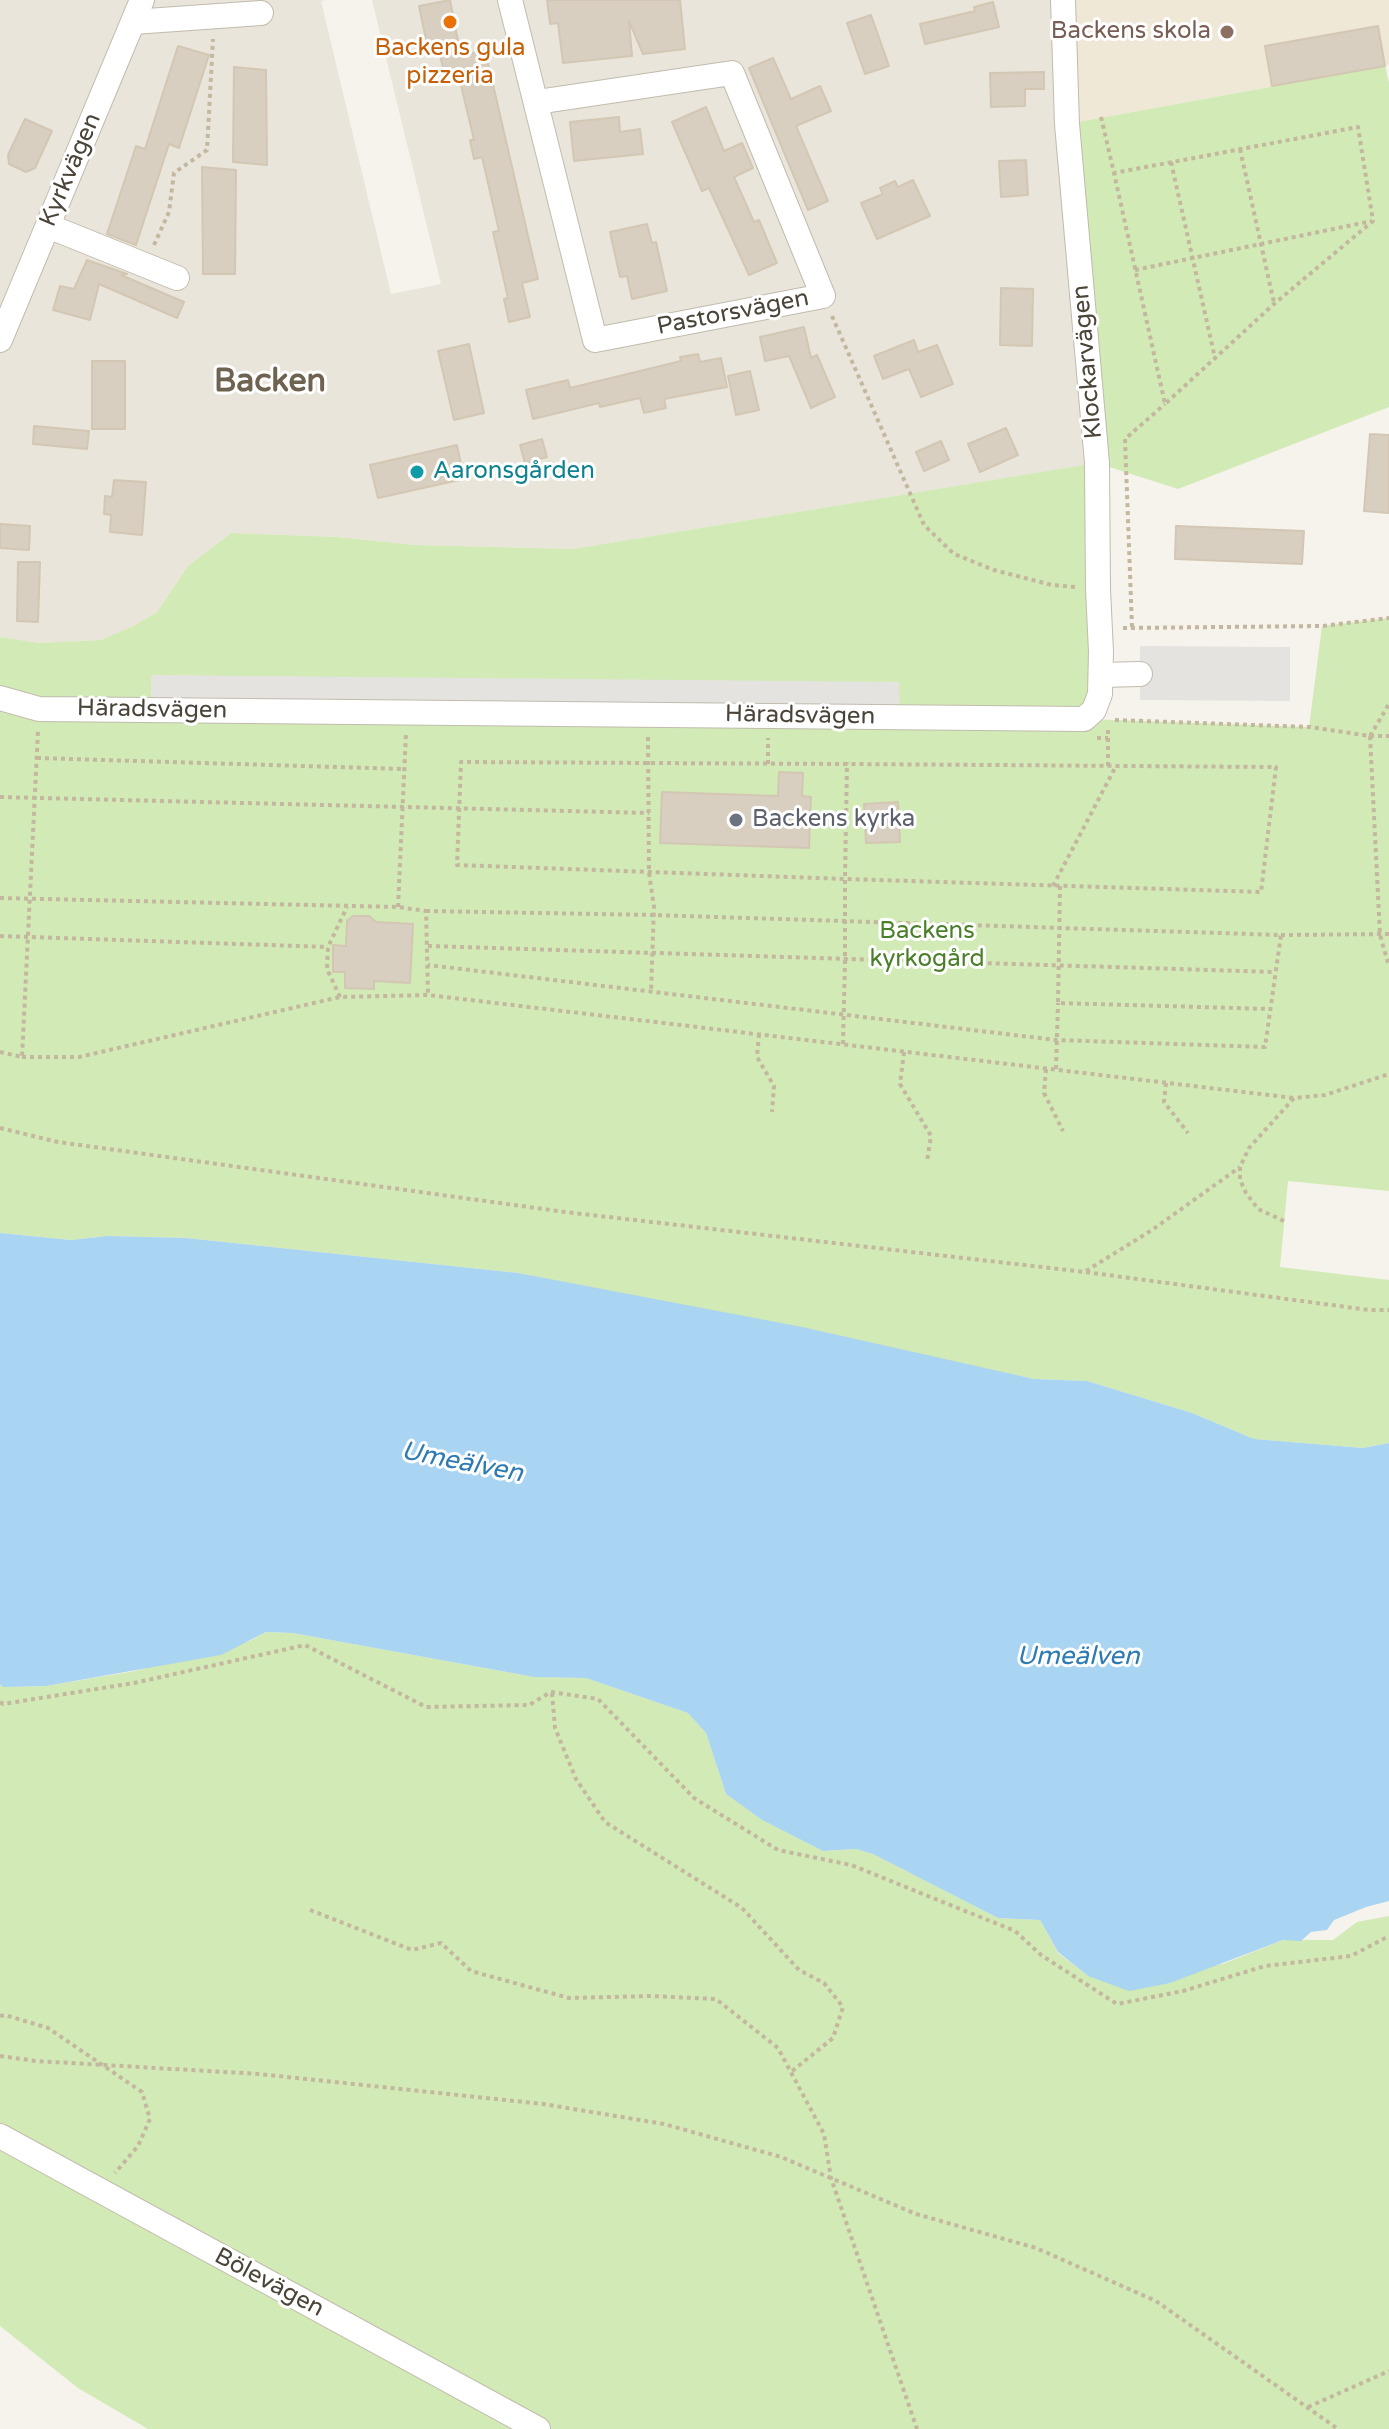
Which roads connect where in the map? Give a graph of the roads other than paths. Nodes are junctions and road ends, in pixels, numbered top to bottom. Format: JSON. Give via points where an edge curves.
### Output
{"nodes":[{"id":1,"x":510,"y":0,"type":"edge"},
{"id":2,"x":1063,"y":0,"type":"edge"},
{"id":3,"x":138,"y":11,"type":"edge"},
{"id":4,"x":261,"y":13,"type":"dead end"},
{"id":5,"x":537,"y":102,"type":"junction"},
{"id":6,"x":48,"y":226,"type":"junction"},
{"id":7,"x":177,"y":278,"type":"dead end"},
{"id":8,"x":0,"y":340,"type":"edge"},
{"id":9,"x":1140,"y":674,"type":"dead end"},
{"id":10,"x":1101,"y":675,"type":"junction"},
{"id":11,"x":0,"y":698,"type":"edge"},
{"id":12,"x":1096,"y":720,"type":"joint"},
{"id":13,"x":0,"y":2136,"type":"edge"},
{"id":14,"x":538,"y":2429,"type":"edge"}],
"edges":[{"from":1,"to":5,"type":"street","name":"Pastorsvägen"},
{"from":2,"to":10,"type":"street","name":"Klockarvägen","via":[[1067,124],[1097,463]]},
{"from":3,"to":4,"type":"street"},
{"from":3,"to":6,"type":"street","name":"Kyrkvägen"},
{"from":5,"to":5,"type":"street","name":"Pastorsvägen","via":[[595,340],[823,296],[732,73]]},
{"from":6,"to":7,"type":"street"},
{"from":6,"to":8,"type":"street","name":"Kyrkvägen"},
{"from":9,"to":10,"type":"street"},
{"from":10,"to":12,"type":"street","name":"Klockarvägen"},
{"from":11,"to":12,"type":"street","name":"Häradsvägen","via":[[39,709]]},
{"from":13,"to":14,"type":"street","name":"Bölevägen"}]}
